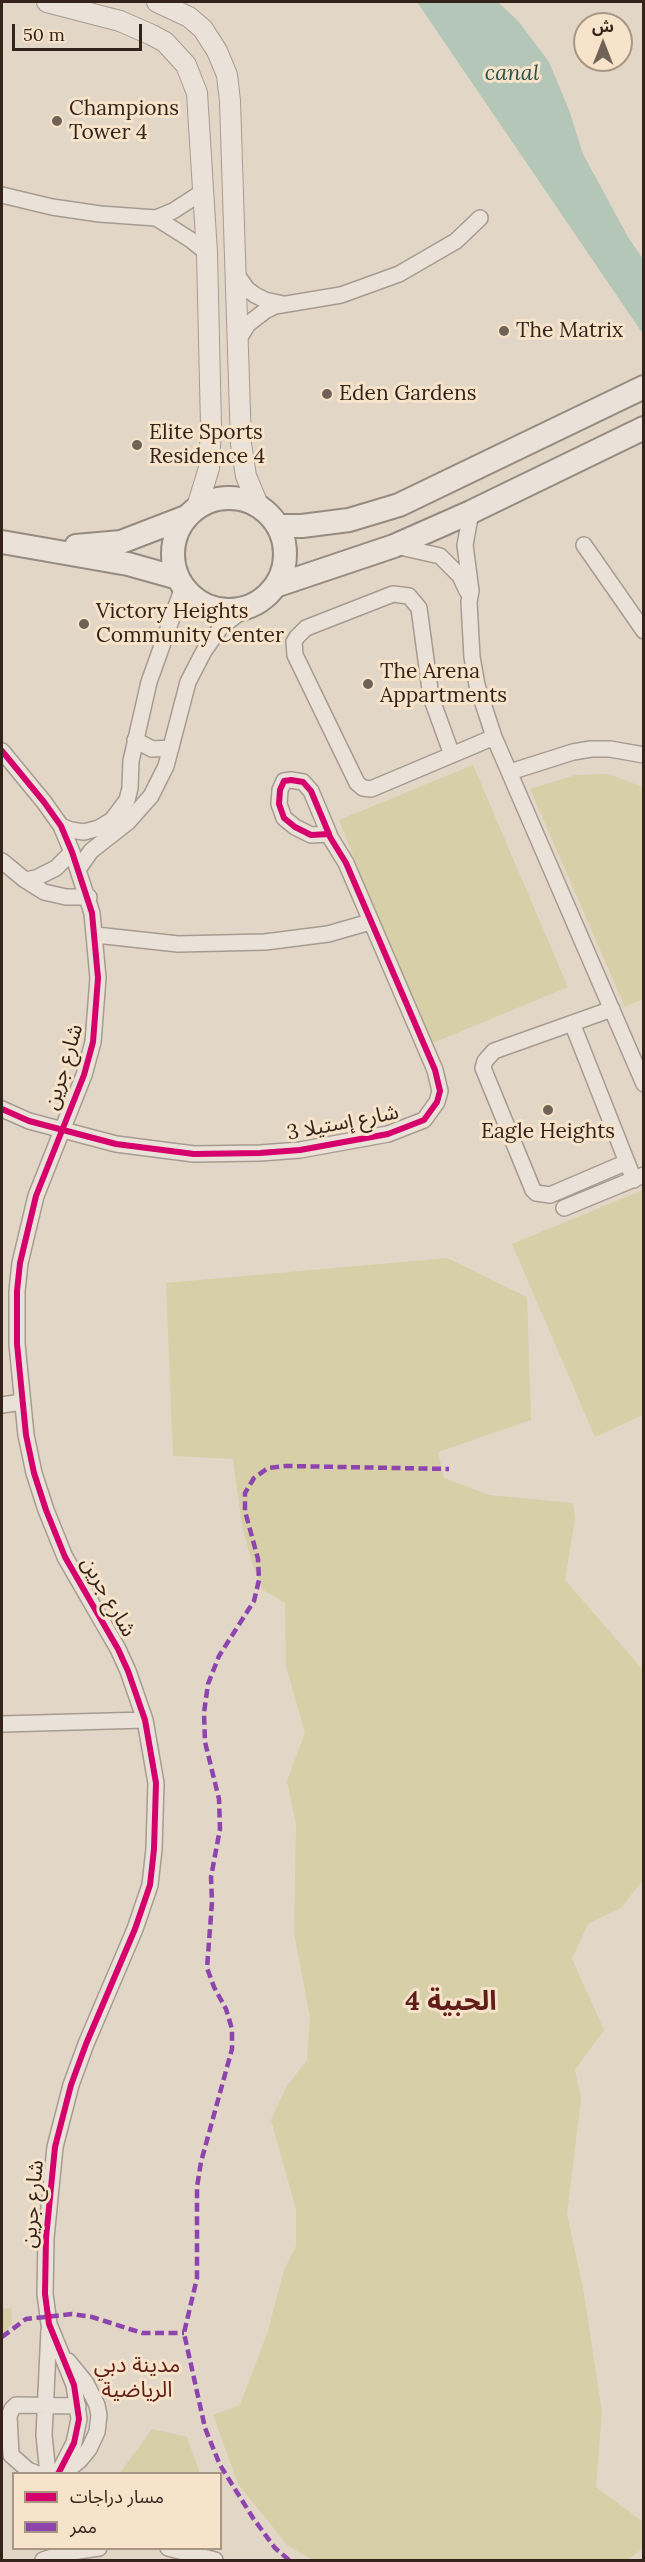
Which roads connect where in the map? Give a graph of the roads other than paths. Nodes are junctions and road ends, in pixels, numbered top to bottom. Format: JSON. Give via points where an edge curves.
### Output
{"nodes":[{"id":1,"x":47,"y":2,"type":"edge"},
{"id":2,"x":157,"y":2,"type":"edge"},
{"id":3,"x":204,"y":191,"type":"junction"},
{"id":4,"x":2,"y":195,"type":"edge"},
{"id":5,"x":156,"y":218,"type":"junction"},
{"id":6,"x":480,"y":218,"type":"dead end"},
{"id":7,"x":207,"y":253,"type":"junction"},
{"id":8,"x":235,"y":272,"type":"junction"},
{"id":9,"x":286,"y":304,"type":"junction"},
{"id":10,"x":237,"y":342,"type":"junction"},
{"id":11,"x":644,"y":387,"type":"edge"},
{"id":12,"x":644,"y":428,"type":"edge"},
{"id":13,"x":260,"y":507,"type":"junction"},
{"id":14,"x":192,"y":512,"type":"junction"},
{"id":15,"x":471,"y":512,"type":"junction"},
{"id":16,"x":278,"y":526,"type":"junction"},
{"id":17,"x":2,"y":542,"type":"edge"},
{"id":18,"x":584,"y":545,"type":"dead end"},
{"id":19,"x":394,"y":546,"type":"junction"},
{"id":20,"x":33,"y":549,"type":"junction"},
{"id":21,"x":181,"y":583,"type":"junction"},
{"id":22,"x":275,"y":586,"type":"junction"},
{"id":23,"x":469,"y":602,"type":"junction"},
{"id":24,"x":247,"y":607,"type":"junction"},
{"id":25,"x":644,"y":631,"type":"edge"},
{"id":26,"x":494,"y":737,"type":"junction"},
{"id":27,"x":135,"y":740,"type":"junction"},
{"id":28,"x":171,"y":748,"type":"junction"},
{"id":29,"x":2,"y":751,"type":"edge"},
{"id":30,"x":453,"y":755,"type":"junction"},
{"id":31,"x":644,"y":755,"type":"edge"},
{"id":32,"x":510,"y":772,"type":"junction"},
{"id":33,"x":61,"y":826,"type":"junction"},
{"id":34,"x":329,"y":834,"type":"dead end"},
{"id":35,"x":72,"y":852,"type":"junction"},
{"id":36,"x":2,"y":861,"type":"edge"},
{"id":37,"x":79,"y":868,"type":"junction"},
{"id":38,"x":25,"y":880,"type":"junction"},
{"id":39,"x":89,"y":897,"type":"junction"},
{"id":40,"x":370,"y":922,"type":"junction"},
{"id":41,"x":96,"y":935,"type":"junction"},
{"id":42,"x":612,"y":1008,"type":"junction"},
{"id":43,"x":572,"y":1023,"type":"junction"},
{"id":44,"x":644,"y":1084,"type":"edge"},
{"id":45,"x":2,"y":1109,"type":"edge"},
{"id":46,"x":63,"y":1129,"type":"junction"},
{"id":47,"x":627,"y":1162,"type":"junction"},
{"id":48,"x":639,"y":1177,"type":"edge"},
{"id":49,"x":564,"y":1208,"type":"dead end"},
{"id":50,"x":22,"y":1402,"type":"junction"},
{"id":51,"x":2,"y":1405,"type":"edge"},
{"id":52,"x":145,"y":1720,"type":"junction"},
{"id":53,"x":2,"y":1724,"type":"edge"},
{"id":54,"x":49,"y":2324,"type":"junction"},
{"id":55,"x":59,"y":2351,"type":"junction"},
{"id":56,"x":45,"y":2406,"type":"junction"},
{"id":57,"x":78,"y":2406,"type":"junction"},
{"id":58,"x":33,"y":2472,"type":"edge"},
{"id":59,"x":48,"y":2472,"type":"edge"},
{"id":60,"x":59,"y":2472,"type":"edge"},
{"id":61,"x":65,"y":2472,"type":"edge"},
{"id":62,"x":176,"y":2550,"type":"edge"},
{"id":63,"x":64,"y":2551,"type":"edge"},
{"id":64,"x":43,"y":2560,"type":"edge"},
{"id":65,"x":215,"y":2560,"type":"edge"}],
"edges":[{"from":1,"to":3,"type":"street","via":[[137,26],[177,53],[197,93]]},
{"from":2,"to":8,"type":"street","via":[[189,17],[203,29],[227,75]]},
{"from":3,"to":5,"type":"street"},
{"from":3,"to":7,"type":"street"},
{"from":4,"to":5,"type":"street","via":[[52,207]]},
{"from":5,"to":7,"type":"street"},
{"from":6,"to":9,"type":"street","via":[[456,241],[399,274],[341,295]]},
{"from":7,"to":14,"type":"street","via":[[211,447],[209,468]]},
{"from":8,"to":9,"type":"street","via":[[255,295]]},
{"from":8,"to":10,"type":"street"},
{"from":9,"to":10,"type":"street","via":[[256,316]]},
{"from":10,"to":13,"type":"street","via":[[243,460],[251,491]]},
{"from":11,"to":16,"type":"main road","via":[[399,505],[337,522]]},
{"from":12,"to":15,"type":"main road"},
{"from":13,"to":14,"type":"main road","via":[[228,498],[212,500]]},
{"from":13,"to":16,"type":"main road"},
{"from":14,"to":20,"type":"main road","via":[[121,542]]},
{"from":14,"to":21,"type":"main road","via":[[177,531],[172,546]]},
{"from":15,"to":19,"type":"main road"},
{"from":15,"to":23,"type":"street","via":[[465,545]]},
{"from":16,"to":22,"type":"main road","via":[[285,556]]},
{"from":17,"to":20,"type":"main road"},
{"from":18,"to":25,"type":"street"},
{"from":19,"to":22,"type":"main road"},
{"from":19,"to":23,"type":"street","via":[[440,556],[460,576]]},
{"from":20,"to":21,"type":"main road","via":[[128,564]]},
{"from":21,"to":24,"type":"main road","via":[[199,601],[219,609]]},
{"from":21,"to":27,"type":"street"},
{"from":22,"to":24,"type":"main road"},
{"from":23,"to":26,"type":"street","via":[[477,685]]},
{"from":24,"to":28,"type":"street","via":[[221,627],[204,651],[188,682]]},
{"from":26,"to":30,"type":"street"},
{"from":26,"to":32,"type":"street"},
{"from":27,"to":28,"type":"street","via":[[152,749]]},
{"from":27,"to":33,"type":"street","via":[[130,788],[121,811],[99,828],[84,832]]},
{"from":28,"to":37,"type":"street","via":[[151,796],[128,822],[91,851]]},
{"from":29,"to":33,"type":"street","name":"شارع جرين"},
{"from":30,"to":30,"type":"street","via":[[431,697],[419,608],[409,596],[393,594],[306,628],[297,637],[295,655],[360,786],[371,789]]},
{"from":31,"to":32,"type":"street","via":[[591,749]]},
{"from":32,"to":42,"type":"street"},
{"from":33,"to":35,"type":"street","name":"شارع جرين"},
{"from":34,"to":40,"type":"street","name":"شارع إستيلا 3","via":[[346,863]]},
{"from":35,"to":37,"type":"street","name":"شارع جرين"},
{"from":35,"to":38,"type":"street","via":[[56,868]]},
{"from":36,"to":38,"type":"street"},
{"from":37,"to":39,"type":"street","name":"شارع جرين"},
{"from":38,"to":39,"type":"street","via":[[55,895]]},
{"from":39,"to":41,"type":"street","name":"شارع جرين"},
{"from":40,"to":41,"type":"street","via":[[328,934],[265,942],[178,944]]},
{"from":40,"to":46,"type":"street","name":"شارع إستيلا 3","via":[[438,1080],[437,1102],[424,1120],[388,1134],[345,1143],[249,1154],[144,1149]]},
{"from":41,"to":46,"type":"street","name":"شارع جرين","via":[[98,978],[93,1042]]},
{"from":42,"to":43,"type":"street"},
{"from":42,"to":44,"type":"street"},
{"from":43,"to":47,"type":"street"},
{"from":43,"to":47,"type":"street","via":[[494,1051],[485,1061],[484,1074],[536,1193],[550,1195]]},
{"from":45,"to":46,"type":"street","name":"شارع إستيلا 3"},
{"from":46,"to":50,"type":"street","name":"شارع جرين","via":[[36,1196],[20,1263],[16,1317]]},
{"from":47,"to":48,"type":"street"},
{"from":48,"to":49,"type":"street"},
{"from":50,"to":51,"type":"street"},
{"from":50,"to":52,"type":"street","name":"شارع جرين","via":[[34,1473],[46,1510],[65,1557],[118,1648]]},
{"from":52,"to":53,"type":"street"},
{"from":52,"to":54,"type":"street","name":"شارع جرين","via":[[156,1783],[150,1885],[71,2085],[55,2147],[45,2255]]},
{"from":54,"to":55,"type":"street","name":"شارع جرين"},
{"from":54,"to":56,"type":"street","name":"شارع جرين"},
{"from":55,"to":57,"type":"street","name":"شارع جرين","via":[[74,2385]]},
{"from":55,"to":61,"type":"street","via":[[86,2383],[99,2415],[89,2449]]},
{"from":56,"to":57,"type":"street"},
{"from":56,"to":58,"type":"street","via":[[16,2405],[9,2416],[11,2455]]},
{"from":56,"to":59,"type":"street","name":"شارع جرين"},
{"from":57,"to":60,"type":"street","name":"شارع جرين","via":[[74,2443]]},
{"from":62,"to":65,"type":"street"},
{"from":63,"to":64,"type":"street"}]}
